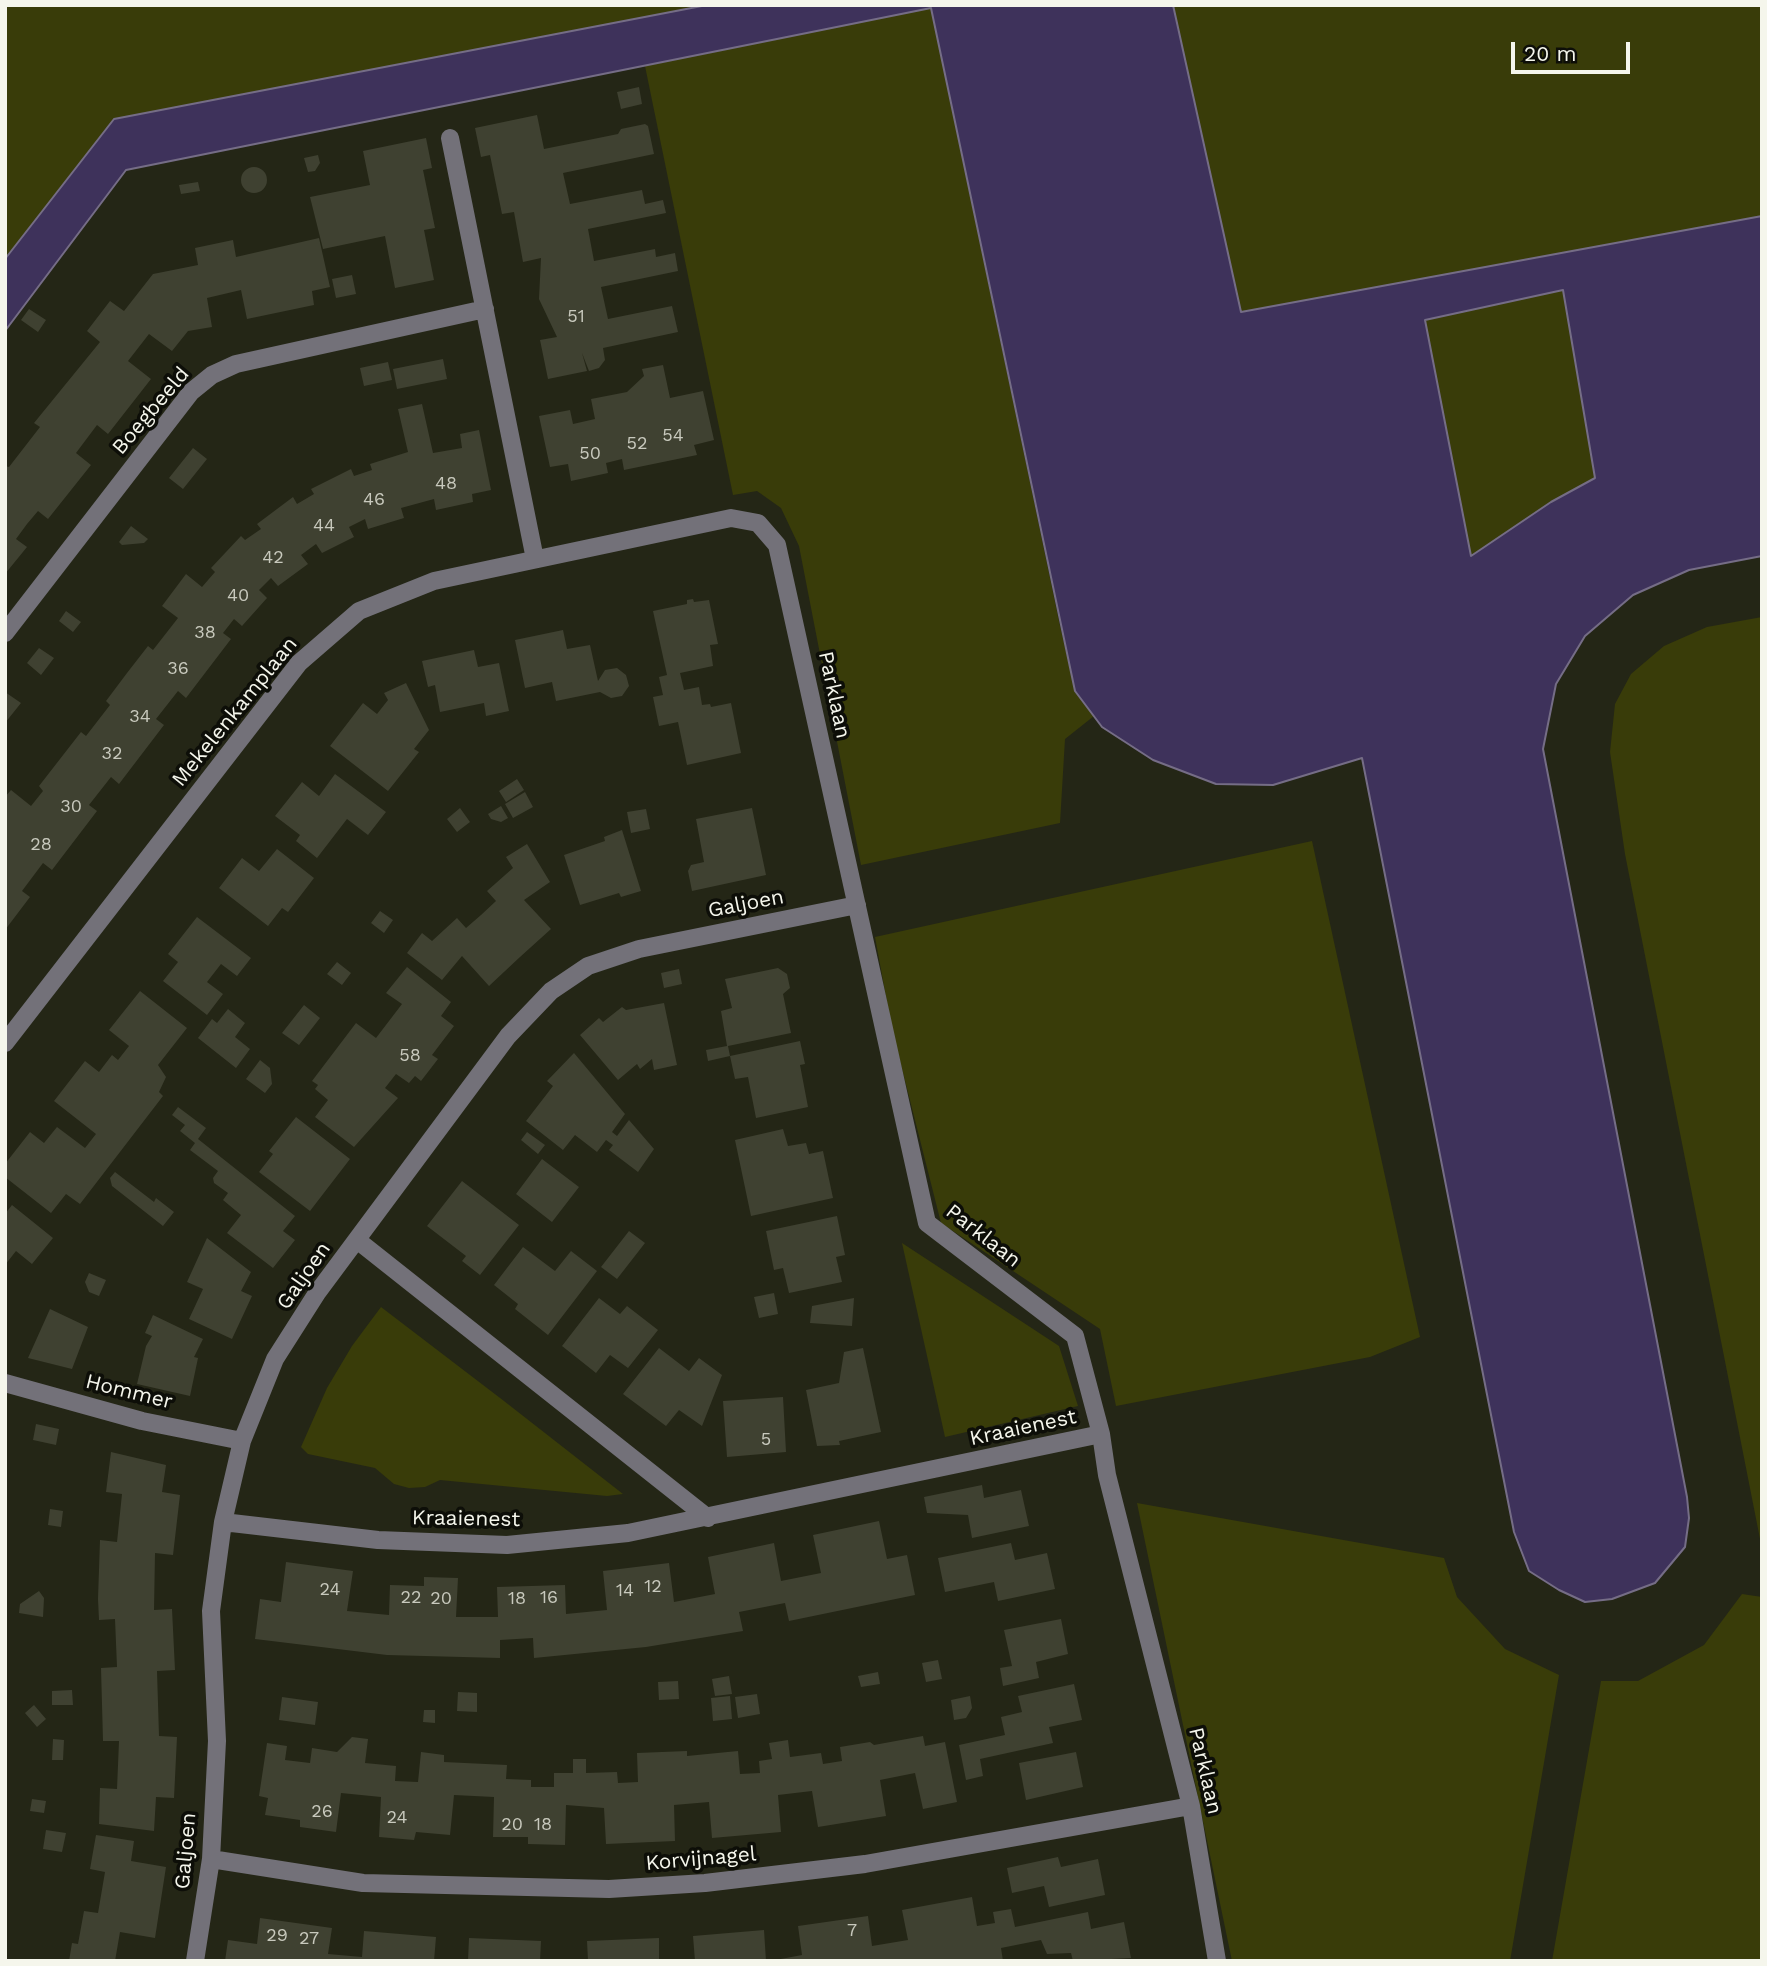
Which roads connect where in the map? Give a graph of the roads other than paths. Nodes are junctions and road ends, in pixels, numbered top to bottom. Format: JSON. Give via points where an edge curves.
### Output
{"nodes":[{"id":1,"x":450,"y":138,"type":"dead end"},
{"id":2,"x":485,"y":309,"type":"junction"},
{"id":3,"x":758,"y":523,"type":"joint"},
{"id":4,"x":536,"y":559,"type":"junction"},
{"id":5,"x":5,"y":634,"type":"edge"},
{"id":6,"x":857,"y":905,"type":"junction"},
{"id":7,"x":5,"y":1043,"type":"edge"},
{"id":8,"x":357,"y":1240,"type":"junction"},
{"id":9,"x":5,"y":1383,"type":"edge"},
{"id":10,"x":1101,"y":1434,"type":"junction"},
{"id":11,"x":242,"y":1441,"type":"junction"},
{"id":12,"x":708,"y":1518,"type":"junction"},
{"id":13,"x":223,"y":1522,"type":"junction"},
{"id":14,"x":1191,"y":1806,"type":"junction"},
{"id":15,"x":211,"y":1859,"type":"junction"},
{"id":16,"x":195,"y":1961,"type":"edge"},
{"id":17,"x":1217,"y":1961,"type":"edge"}],
"edges":[{"from":1,"to":2,"type":"street"},
{"from":2,"to":4,"type":"street"},
{"from":2,"to":5,"type":"street","name":"Boegbeeld","via":[[236,364],[212,375],[191,392]]},
{"from":3,"to":4,"type":"street","name":"Mekelenkamplaan","via":[[731,518]]},
{"from":3,"to":6,"type":"street","name":"Parklaan","via":[[778,545]]},
{"from":4,"to":7,"type":"street","name":"Mekelenkamplaan","via":[[434,580],[359,611],[299,663]]},
{"from":6,"to":8,"type":"street","name":"Galjoen","via":[[639,948],[588,966],[551,991],[508,1036]]},
{"from":6,"to":10,"type":"street","name":"Parklaan","via":[[927,1223],[1075,1336]]},
{"from":8,"to":11,"type":"street","name":"Galjoen","via":[[275,1359]]},
{"from":8,"to":12,"type":"street"},
{"from":9,"to":11,"type":"street","name":"Hommer"},
{"from":10,"to":12,"type":"street","name":"Kraaienest"},
{"from":10,"to":14,"type":"street","name":"Parklaan","via":[[1107,1475]]},
{"from":11,"to":13,"type":"street","name":"Galjoen"},
{"from":12,"to":13,"type":"street","name":"Kraaienest","via":[[628,1533],[507,1545],[379,1540]]},
{"from":13,"to":15,"type":"street","name":"Galjoen","via":[[211,1611],[217,1741]]},
{"from":14,"to":15,"type":"street","name":"Korvijnagel","via":[[865,1864],[609,1889],[363,1883]]},
{"from":14,"to":17,"type":"street","name":"Parklaan"},
{"from":15,"to":16,"type":"street","name":"Galjoen"}]}
